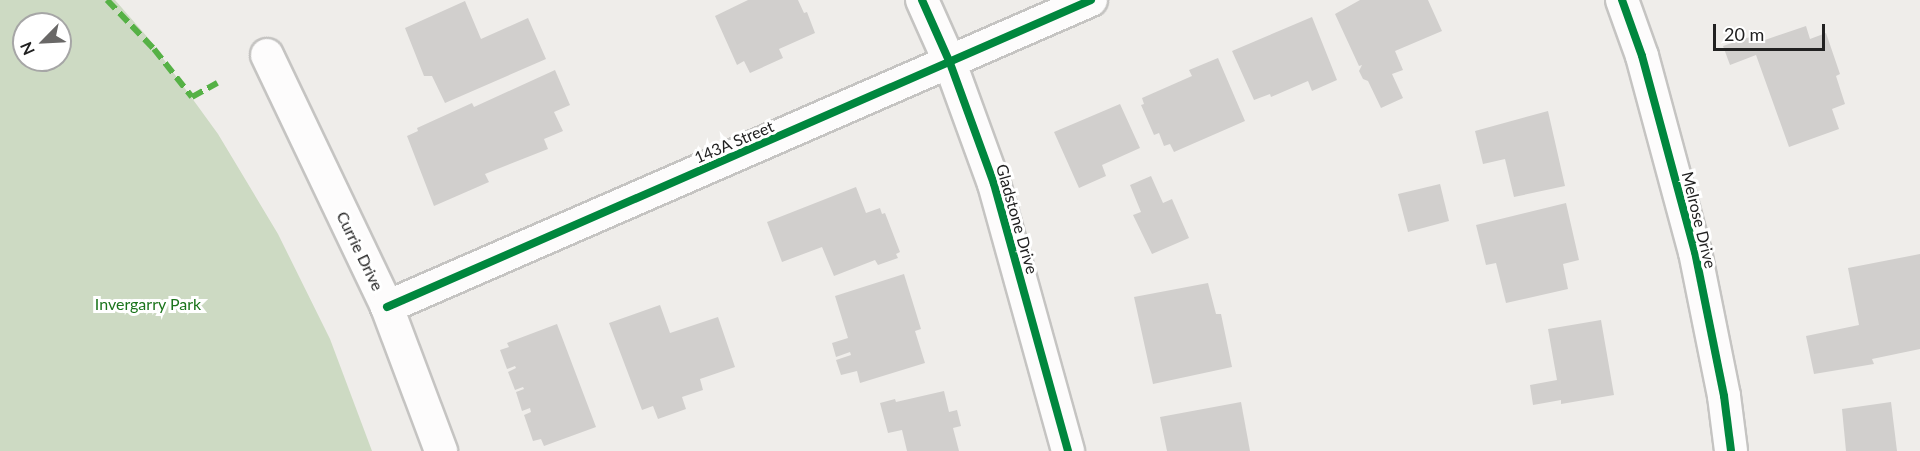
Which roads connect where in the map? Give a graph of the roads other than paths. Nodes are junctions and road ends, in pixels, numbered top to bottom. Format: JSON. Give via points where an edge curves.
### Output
{"nodes":[{"id":1,"x":922,"y":0,"type":"edge"},
{"id":2,"x":1091,"y":0,"type":"edge"},
{"id":3,"x":1622,"y":0,"type":"edge"},
{"id":4,"x":267,"y":55,"type":"dead end"},
{"id":5,"x":950,"y":63,"type":"junction"},
{"id":6,"x":387,"y":307,"type":"junction"},
{"id":7,"x":441,"y":451,"type":"edge"},
{"id":8,"x":1068,"y":451,"type":"edge"},
{"id":9,"x":1731,"y":451,"type":"edge"}],
"edges":[{"from":1,"to":5,"type":"street","name":"Gladstone Drive"},
{"from":2,"to":5,"type":"street","name":"143A Street"},
{"from":3,"to":9,"type":"street","name":"Melrose Drive","via":[[1642,56],[1695,252]]},
{"from":4,"to":6,"type":"street","name":"Currie Drive"},
{"from":5,"to":6,"type":"street","name":"143A Street"},
{"from":5,"to":8,"type":"street","name":"Gladstone Drive","via":[[994,184]]},
{"from":6,"to":7,"type":"street","name":"Currie Drive"}]}
